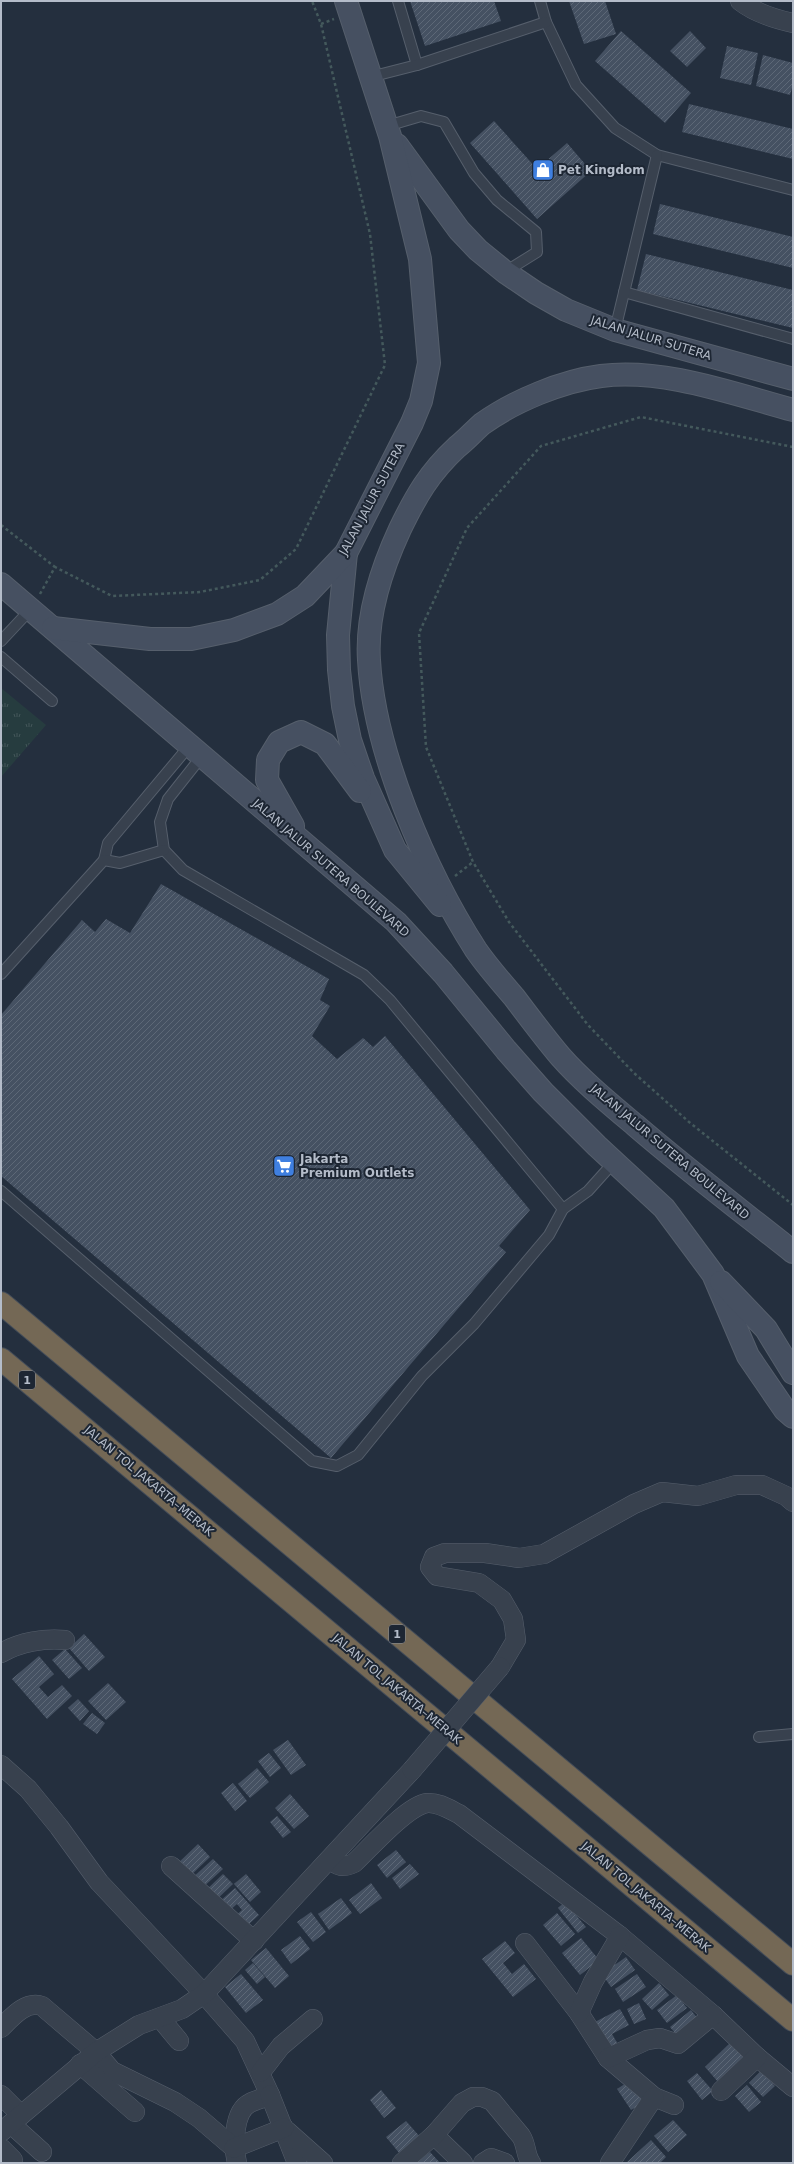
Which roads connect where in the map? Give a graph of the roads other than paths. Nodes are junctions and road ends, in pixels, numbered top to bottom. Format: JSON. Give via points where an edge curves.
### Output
{"nodes":[{"id":1,"x":346,"y":1,"type":"edge"},
{"id":2,"x":398,"y":1,"type":"edge"},
{"id":3,"x":540,"y":1,"type":"edge"},
{"id":4,"x":740,"y":1,"type":"edge"},
{"id":5,"x":546,"y":22,"type":"junction"},
{"id":6,"x":793,"y":23,"type":"edge"},
{"id":7,"x":416,"y":65,"type":"junction"},
{"id":8,"x":370,"y":77,"type":"junction"},
{"id":9,"x":389,"y":131,"type":"junction"},
{"id":10,"x":657,"y":155,"type":"junction"},
{"id":11,"x":793,"y":190,"type":"edge"},
{"id":12,"x":505,"y":272,"type":"junction"},
{"id":13,"x":624,"y":292,"type":"junction"},
{"id":14,"x":615,"y":330,"type":"junction"},
{"id":15,"x":793,"y":340,"type":"edge"},
{"id":16,"x":793,"y":380,"type":"edge"},
{"id":17,"x":793,"y":410,"type":"edge"},
{"id":18,"x":346,"y":553,"type":"junction"},
{"id":19,"x":1,"y":584,"type":"edge"},
{"id":20,"x":30,"y":610,"type":"junction"},
{"id":21,"x":54,"y":628,"type":"junction"},
{"id":22,"x":1,"y":641,"type":"edge"},
{"id":23,"x":1,"y":657,"type":"edge"},
{"id":24,"x":52,"y":701,"type":"dead end"},
{"id":25,"x":196,"y":751,"type":"junction"},
{"id":26,"x":164,"y":850,"type":"junction"},
{"id":27,"x":395,"y":850,"type":"junction"},
{"id":28,"x":104,"y":860,"type":"junction"},
{"id":29,"x":327,"y":862,"type":"junction"},
{"id":30,"x":477,"y":952,"type":"junction"},
{"id":31,"x":1,"y":974,"type":"edge"},
{"id":32,"x":614,"y":1162,"type":"junction"},
{"id":33,"x":1,"y":1191,"type":"edge"},
{"id":34,"x":563,"y":1209,"type":"junction"},
{"id":35,"x":793,"y":1252,"type":"edge"},
{"id":36,"x":713,"y":1274,"type":"junction"},
{"id":37,"x":1,"y":1303,"type":"edge"},
{"id":38,"x":1,"y":1359,"type":"edge"},
{"id":39,"x":793,"y":1373,"type":"edge"},
{"id":40,"x":793,"y":1417,"type":"edge"},
{"id":41,"x":793,"y":1502,"type":"edge"},
{"id":42,"x":65,"y":1640,"type":"dead end"},
{"id":43,"x":1,"y":1652,"type":"edge"},
{"id":44,"x":793,"y":1734,"type":"edge"},
{"id":45,"x":759,"y":1737,"type":"dead end"},
{"id":46,"x":1,"y":1765,"type":"edge"},
{"id":47,"x":330,"y":1859,"type":"junction"},
{"id":48,"x":170,"y":1866,"type":"dead end"},
{"id":49,"x":620,"y":1936,"type":"junction"},
{"id":50,"x":254,"y":1941,"type":"junction"},
{"id":51,"x":525,"y":1943,"type":"dead end"},
{"id":52,"x":793,"y":1964,"type":"edge"},
{"id":53,"x":204,"y":1994,"type":"junction"},
{"id":54,"x":579,"y":2013,"type":"junction"},
{"id":55,"x":712,"y":2015,"type":"junction"},
{"id":56,"x":4,"y":2018,"type":"edge"},
{"id":57,"x":160,"y":2018,"type":"junction"},
{"id":58,"x":313,"y":2019,"type":"dead end"},
{"id":59,"x":793,"y":2020,"type":"edge"},
{"id":60,"x":179,"y":2041,"type":"dead end"},
{"id":61,"x":96,"y":2052,"type":"junction"},
{"id":62,"x":757,"y":2057,"type":"junction"},
{"id":63,"x":608,"y":2058,"type":"junction"},
{"id":64,"x":80,"y":2064,"type":"junction"},
{"id":65,"x":261,"y":2072,"type":"junction"},
{"id":66,"x":793,"y":2087,"type":"edge"},
{"id":67,"x":721,"y":2091,"type":"dead end"},
{"id":68,"x":270,"y":2095,"type":"junction"},
{"id":69,"x":1,"y":2096,"type":"edge"},
{"id":70,"x":654,"y":2097,"type":"junction"},
{"id":71,"x":674,"y":2105,"type":"dead end"},
{"id":72,"x":135,"y":2112,"type":"dead end"},
{"id":73,"x":11,"y":2124,"type":"edge"},
{"id":74,"x":284,"y":2128,"type":"junction"},
{"id":75,"x":434,"y":2135,"type":"junction"},
{"id":76,"x":42,"y":2152,"type":"dead end"},
{"id":77,"x":235,"y":2155,"type":"edge"},
{"id":78,"x":297,"y":2163,"type":"edge"},
{"id":79,"x":323,"y":2163,"type":"edge"},
{"id":80,"x":402,"y":2163,"type":"edge"},
{"id":81,"x":462,"y":2163,"type":"edge"},
{"id":82,"x":484,"y":2163,"type":"edge"},
{"id":83,"x":505,"y":2163,"type":"edge"},
{"id":84,"x":531,"y":2163,"type":"edge"},
{"id":85,"x":610,"y":2163,"type":"edge"}],
"edges":[{"from":1,"to":8,"type":"main road","name":"JALAN JALUR SUTERA"},
{"from":2,"to":7,"type":"lane"},
{"from":3,"to":5,"type":"lane"},
{"from":4,"to":6,"type":"street","via":[[777,20]]},
{"from":5,"to":7,"type":"lane"},
{"from":5,"to":10,"type":"lane","via":[[576,85],[615,128]]},
{"from":7,"to":8,"type":"lane"},
{"from":8,"to":9,"type":"main road","name":"JALAN JALUR SUTERA"},
{"from":9,"to":12,"type":"main road","name":"JALAN JALUR SUTERA","via":[[459,230]]},
{"from":9,"to":12,"type":"lane","via":[[421,116],[444,122],[474,173],[497,200],[536,232],[537,252]]},
{"from":9,"to":18,"type":"main road","name":"JALAN JALUR SUTERA","via":[[420,259],[429,363],[422,401]]},
{"from":10,"to":11,"type":"lane"},
{"from":10,"to":13,"type":"lane"},
{"from":12,"to":14,"type":"main road","name":"JALAN JALUR SUTERA","via":[[566,310]]},
{"from":13,"to":14,"type":"lane"},
{"from":13,"to":15,"type":"lane"},
{"from":14,"to":16,"type":"main road","name":"JALAN JALUR SUTERA"},
{"from":17,"to":30,"type":"main road","name":"JALAN JALUR SUTERA BOULEVARD","via":[[697,383],[630,375],[601,376],[554,388],[483,424],[441,462],[417,493],[384,563],[372,614],[368,657],[373,699],[385,750],[401,797],[440,888]]},
{"from":18,"to":21,"type":"main road","name":"JALAN JALUR SUTERA","via":[[305,596],[277,614],[234,630],[191,639],[150,639]]},
{"from":18,"to":27,"type":"main road","via":[[338,635],[343,706],[350,740],[363,778]]},
{"from":19,"to":20,"type":"main road","name":"JALAN JALUR SUTERA BOULEVARD"},
{"from":20,"to":21,"type":"main road","name":"JALAN JALUR SUTERA BOULEVARD"},
{"from":20,"to":22,"type":"lane"},
{"from":21,"to":25,"type":"main road","name":"JALAN JALUR SUTERA BOULEVARD"},
{"from":23,"to":24,"type":"lane"},
{"from":25,"to":26,"type":"lane","via":[[168,798],[160,822]]},
{"from":25,"to":28,"type":"lane","via":[[108,843]]},
{"from":25,"to":29,"type":"main road","name":"JALAN JALUR SUTERA BOULEVARD"},
{"from":26,"to":28,"type":"lane","via":[[120,863]]},
{"from":26,"to":34,"type":"lane","via":[[183,870],[364,976],[390,1000]]},
{"from":27,"to":29,"type":"main road","via":[[353,780],[325,744],[301,732],[279,742],[268,760],[267,780],[294,829]]},
{"from":27,"to":30,"type":"main road"},
{"from":28,"to":31,"type":"lane"},
{"from":29,"to":32,"type":"main road","name":"JALAN JALUR SUTERA BOULEVARD","via":[[396,922],[443,973],[543,1092]]},
{"from":30,"to":35,"type":"main road","name":"JALAN JALUR SUTERA BOULEVARD","via":[[561,1057],[595,1091],[682,1165]]},
{"from":32,"to":34,"type":"lane","via":[[588,1191]]},
{"from":32,"to":36,"type":"main road","name":"JALAN JALUR SUTERA BOULEVARD","via":[[664,1208]]},
{"from":33,"to":34,"type":"lane","via":[[312,1461],[337,1466],[358,1455],[422,1376],[474,1324],[549,1236]]},
{"from":36,"to":39,"type":"main road","via":[[766,1329]]},
{"from":36,"to":40,"type":"main road","name":"JALAN JALUR SUTERA BOULEVARD","via":[[748,1356],[785,1410]]},
{"from":37,"to":52,"type":"highway","number":"1"},
{"from":38,"to":59,"type":"highway","name":"JALAN TOL JAKARTA–MERAK","number":"1"},
{"from":41,"to":47,"type":"street","bridge":true,"via":[[762,1485],[736,1485],[698,1496],[662,1492],[634,1504],[544,1554],[518,1558],[485,1553],[445,1552],[434,1557],[430,1567],[437,1576],[479,1583],[502,1600],[513,1619],[516,1640],[500,1667],[412,1770]]},
{"from":42,"to":43,"type":"street","via":[[49,1638]]},
{"from":44,"to":45,"type":"lane"},
{"from":46,"to":53,"type":"street","via":[[28,1789],[99,1882]]},
{"from":47,"to":49,"type":"street","via":[[337,1866],[345,1867],[354,1863],[413,1808],[428,1803],[442,1805],[459,1814]]},
{"from":47,"to":50,"type":"street"},
{"from":48,"to":50,"type":"street"},
{"from":49,"to":54,"type":"street","via":[[593,1982]]},
{"from":49,"to":55,"type":"street"},
{"from":50,"to":53,"type":"street"},
{"from":51,"to":54,"type":"street"},
{"from":53,"to":57,"type":"street","via":[[182,2009]]},
{"from":53,"to":65,"type":"street","via":[[245,2040]]},
{"from":54,"to":63,"type":"street"},
{"from":55,"to":62,"type":"street"},
{"from":55,"to":63,"type":"street","via":[[678,2044],[660,2038],[647,2040]]},
{"from":56,"to":61,"type":"street","via":[[28,2006],[42,2006]]},
{"from":57,"to":60,"type":"street"},
{"from":57,"to":61,"type":"street","via":[[139,2025]]},
{"from":58,"to":65,"type":"street","via":[[281,2046]]},
{"from":61,"to":64,"type":"street"},
{"from":61,"to":77,"type":"street","via":[[112,2071],[175,2102],[199,2118]]},
{"from":62,"to":66,"type":"street"},
{"from":62,"to":67,"type":"street"},
{"from":63,"to":70,"type":"street"},
{"from":64,"to":72,"type":"street"},
{"from":64,"to":73,"type":"street"},
{"from":65,"to":68,"type":"street"},
{"from":68,"to":74,"type":"street"},
{"from":68,"to":77,"type":"street","via":[[244,2107],[235,2132]]},
{"from":69,"to":73,"type":"street"},
{"from":70,"to":71,"type":"street"},
{"from":70,"to":85,"type":"street"},
{"from":73,"to":76,"type":"street"},
{"from":74,"to":77,"type":"street"},
{"from":74,"to":78,"type":"street"},
{"from":74,"to":79,"type":"street"},
{"from":75,"to":80,"type":"street"},
{"from":75,"to":81,"type":"street"},
{"from":75,"to":84,"type":"street","via":[[462,2103],[474,2097],[482,2098],[492,2102],[522,2136]]},
{"from":82,"to":83,"type":"street","via":[[491,2158]]}]}
